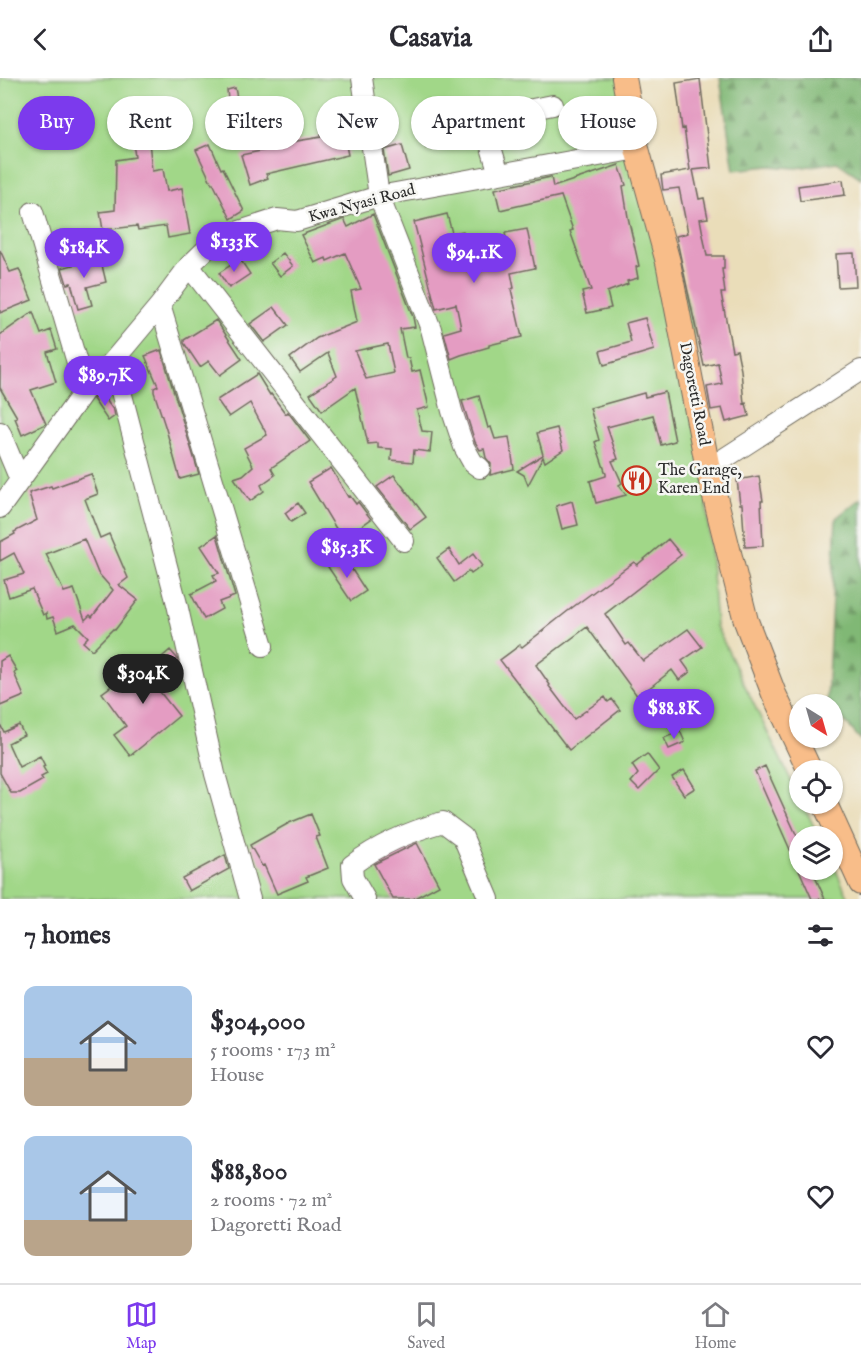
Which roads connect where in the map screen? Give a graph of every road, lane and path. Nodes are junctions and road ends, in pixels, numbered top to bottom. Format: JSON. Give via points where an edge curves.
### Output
{"nodes":[{"id":1,"x":362,"y":78,"type":"edge"},
{"id":2,"x":625,"y":78,"type":"edge"},
{"id":3,"x":628,"y":96,"type":"edge"},
{"id":4,"x":553,"y":105,"type":"dead end"},
{"id":5,"x":632,"y":150,"type":"edge"},
{"id":6,"x":638,"y":150,"type":"edge"},
{"id":7,"x":499,"y":174,"type":"junction"},
{"id":8,"x":380,"y":196,"type":"junction"},
{"id":9,"x":33,"y":212,"type":"dead end"},
{"id":10,"x":189,"y":266,"type":"junction"},
{"id":11,"x":160,"y":305,"type":"junction"},
{"id":12,"x":113,"y":361,"type":"junction"},
{"id":13,"x":861,"y":370,"type":"edge"},
{"id":14,"x":85,"y":390,"type":"junction"},
{"id":15,"x":0,"y":432,"type":"edge"},
{"id":16,"x":480,"y":468,"type":"dead end"},
{"id":17,"x":708,"y":469,"type":"junction"},
{"id":18,"x":20,"y":480,"type":"junction"},
{"id":19,"x":0,"y":508,"type":"edge"},
{"id":20,"x":405,"y":541,"type":"dead end"},
{"id":21,"x":263,"y":646,"type":"dead end"},
{"id":22,"x":805,"y":760,"type":"edge"},
{"id":23,"x":830,"y":814,"type":"edge"},
{"id":24,"x":861,"y":883,"type":"edge"},
{"id":25,"x":485,"y":898,"type":"edge"},
{"id":26,"x":250,"y":899,"type":"edge"},
{"id":27,"x":364,"y":899,"type":"edge"}],
"edges":[{"from":1,"to":8,"type":"street"},
{"from":2,"to":3,"type":"main road","name":"Dagoretti Road"},
{"from":4,"to":7,"type":"street","via":[[497,116],[487,124]]},
{"from":5,"to":7,"type":"street","name":"Kwa Nyasi Road"},
{"from":6,"to":17,"type":"main road","name":"Dagoretti Road","via":[[668,262]]},
{"from":7,"to":8,"type":"street","name":"Kwa Nyasi Road"},
{"from":8,"to":10,"type":"street","name":"Kwa Nyasi Road","via":[[297,221],[277,219],[218,238]]},
{"from":8,"to":16,"type":"street","via":[[431,329],[464,447]]},
{"from":9,"to":14,"type":"street"},
{"from":10,"to":11,"type":"street","name":"Kwa Nyasi Road"},
{"from":10,"to":20,"type":"street"},
{"from":11,"to":12,"type":"street","name":"Kwa Nyasi Road"},
{"from":11,"to":21,"type":"street"},
{"from":12,"to":14,"type":"street","name":"Kwa Nyasi Road"},
{"from":12,"to":26,"type":"street","via":[[177,604],[215,774]]},
{"from":13,"to":17,"type":"street"},
{"from":14,"to":18,"type":"street","name":"Kwa Nyasi Road"},
{"from":15,"to":18,"type":"street"},
{"from":17,"to":22,"type":"main road","name":"Dagoretti Road","via":[[746,621]]},
{"from":18,"to":19,"type":"street","name":"Kwa Nyasi Road"},
{"from":23,"to":24,"type":"main road"},
{"from":25,"to":27,"type":"street","via":[[463,837],[443,822],[408,832],[352,865],[353,878]]}]}
